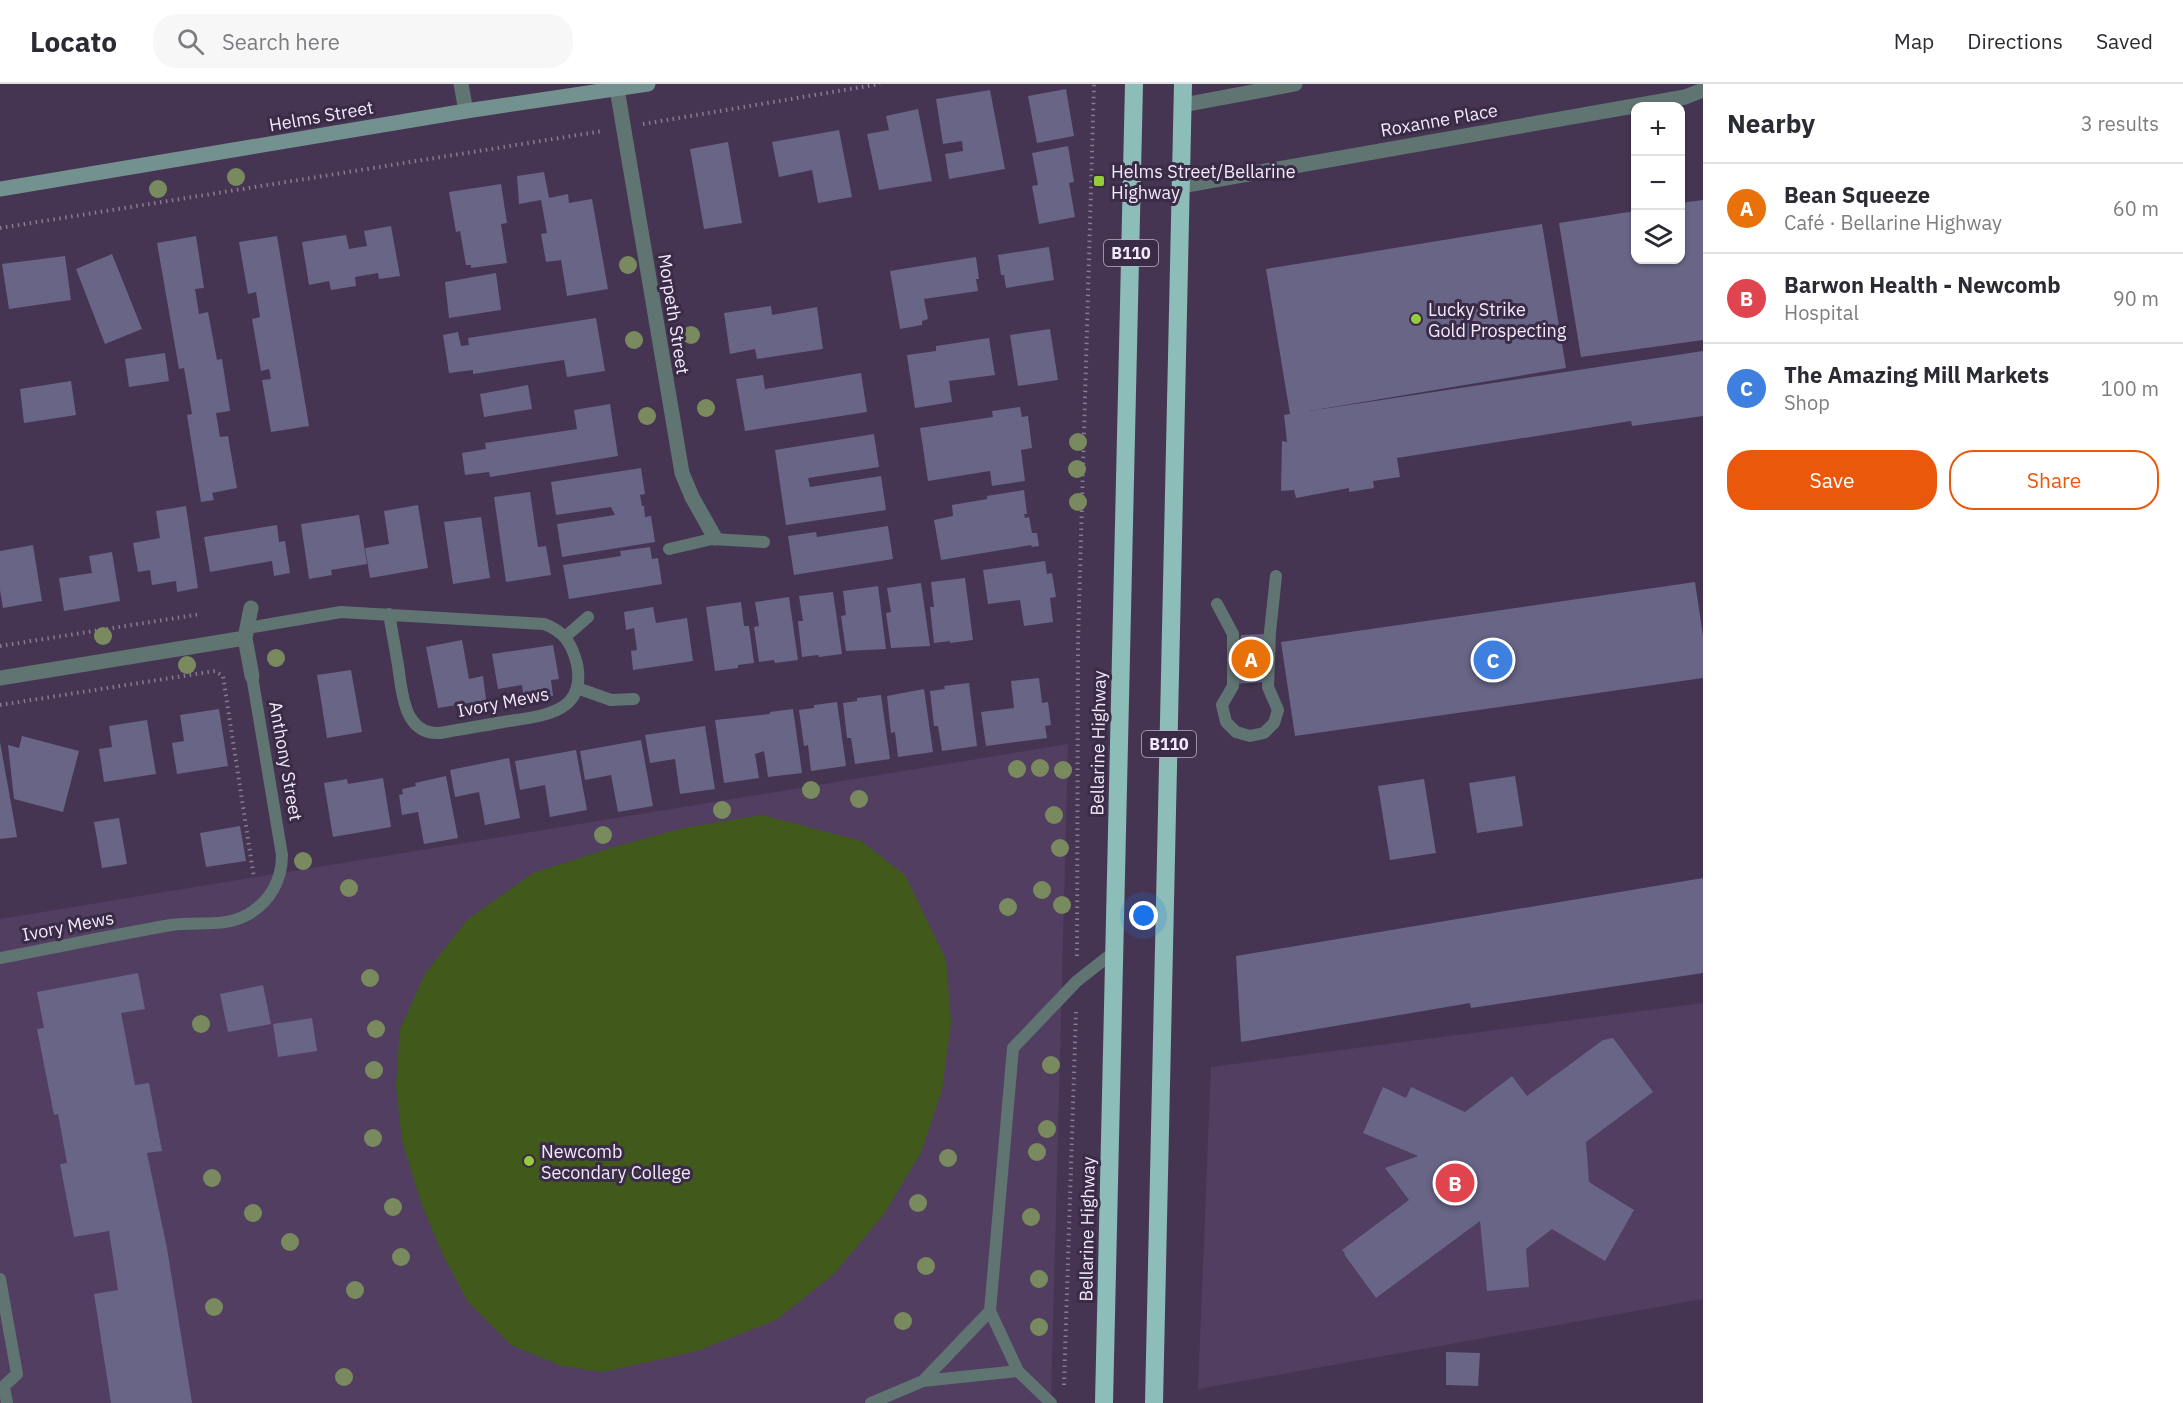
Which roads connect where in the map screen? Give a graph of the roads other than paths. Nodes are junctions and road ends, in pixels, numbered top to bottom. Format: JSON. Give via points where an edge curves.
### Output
{"nodes":[{"id":1,"x":461,"y":84,"type":"edge"},
{"id":2,"x":648,"y":84,"type":"edge"},
{"id":3,"x":1134,"y":84,"type":"edge"},
{"id":4,"x":1183,"y":84,"type":"edge"},
{"id":5,"x":1294,"y":84,"type":"edge"},
{"id":6,"x":617,"y":89,"type":"junction"},
{"id":7,"x":1703,"y":90,"type":"edge"},
{"id":8,"x":1183,"y":105,"type":"junction"},
{"id":9,"x":466,"y":111,"type":"junction"},
{"id":10,"x":1181,"y":186,"type":"junction"},
{"id":11,"x":0,"y":189,"type":"edge"},
{"id":12,"x":715,"y":538,"type":"junction"},
{"id":13,"x":764,"y":542,"type":"dead end"},
{"id":14,"x":669,"y":549,"type":"dead end"},
{"id":15,"x":1276,"y":576,"type":"dead end"},
{"id":16,"x":1217,"y":604,"type":"dead end"},
{"id":17,"x":251,"y":608,"type":"dead end"},
{"id":18,"x":389,"y":614,"type":"junction"},
{"id":19,"x":588,"y":618,"type":"dead end"},
{"id":20,"x":246,"y":633,"type":"junction"},
{"id":21,"x":565,"y":637,"type":"junction"},
{"id":22,"x":252,"y":675,"type":"joint"},
{"id":23,"x":0,"y":678,"type":"edge"},
{"id":24,"x":577,"y":688,"type":"junction"},
{"id":25,"x":634,"y":699,"type":"dead end"},
{"id":26,"x":273,"y":890,"type":"joint"},
{"id":27,"x":1114,"y":952,"type":"junction"},
{"id":28,"x":0,"y":958,"type":"edge"},
{"id":29,"x":0,"y":1279,"type":"edge"},
{"id":30,"x":990,"y":1311,"type":"junction"},
{"id":31,"x":1018,"y":1371,"type":"junction"},
{"id":32,"x":923,"y":1381,"type":"junction"},
{"id":33,"x":7,"y":1403,"type":"edge"},
{"id":34,"x":871,"y":1403,"type":"edge"},
{"id":35,"x":1051,"y":1403,"type":"edge"},
{"id":36,"x":1104,"y":1403,"type":"edge"},
{"id":37,"x":1154,"y":1403,"type":"edge"}],
"edges":[{"from":1,"to":9,"type":"street"},
{"from":2,"to":6,"type":"street","name":"Helms Street"},
{"from":3,"to":27,"type":"highway","name":"Bellarine Highway","number":"B110"},
{"from":4,"to":8,"type":"highway","number":"B110"},
{"from":5,"to":8,"type":"street"},
{"from":6,"to":9,"type":"street","name":"Helms Street"},
{"from":6,"to":12,"type":"street","name":"Morpeth Street","via":[[682,473]]},
{"from":7,"to":10,"type":"street","name":"Roxanne Place","via":[[1685,97]]},
{"from":8,"to":10,"type":"highway","number":"B110"},
{"from":9,"to":11,"type":"street","name":"Helms Street"},
{"from":10,"to":37,"type":"highway","number":"B110"},
{"from":12,"to":13,"type":"lane"},
{"from":12,"to":14,"type":"lane"},
{"from":15,"to":16,"type":"lane","via":[[1268,687],[1278,710],[1274,723],[1264,733],[1250,736],[1236,732],[1226,722],[1222,705],[1233,686],[1233,634]]},
{"from":17,"to":20,"type":"street","name":"Anthony Street"},
{"from":18,"to":20,"type":"lane","via":[[324,613]]},
{"from":18,"to":21,"type":"lane","via":[[536,623],[554,628]]},
{"from":18,"to":24,"type":"lane","name":"Ivory Mews","via":[[406,709],[414,723],[428,732],[546,716],[564,706]]},
{"from":19,"to":21,"type":"lane"},
{"from":20,"to":22,"type":"street","name":"Anthony Street"},
{"from":20,"to":23,"type":"street"},
{"from":21,"to":24,"type":"lane","via":[[574,654]]},
{"from":22,"to":26,"type":"lane","name":"Anthony Street","via":[[282,855],[280,875]]},
{"from":24,"to":25,"type":"lane","via":[[611,700]]},
{"from":26,"to":28,"type":"lane","name":"Ivory Mews","via":[[259,907],[224,923],[171,925]]},
{"from":27,"to":30,"type":"lane","via":[[1077,981],[1013,1048]]},
{"from":27,"to":36,"type":"highway","name":"Bellarine Highway","number":"B110"},
{"from":29,"to":33,"type":"lane","via":[[17,1374],[4,1386]]},
{"from":30,"to":31,"type":"lane"},
{"from":30,"to":32,"type":"lane"},
{"from":31,"to":32,"type":"lane"},
{"from":31,"to":35,"type":"lane"},
{"from":32,"to":34,"type":"lane"}]}
